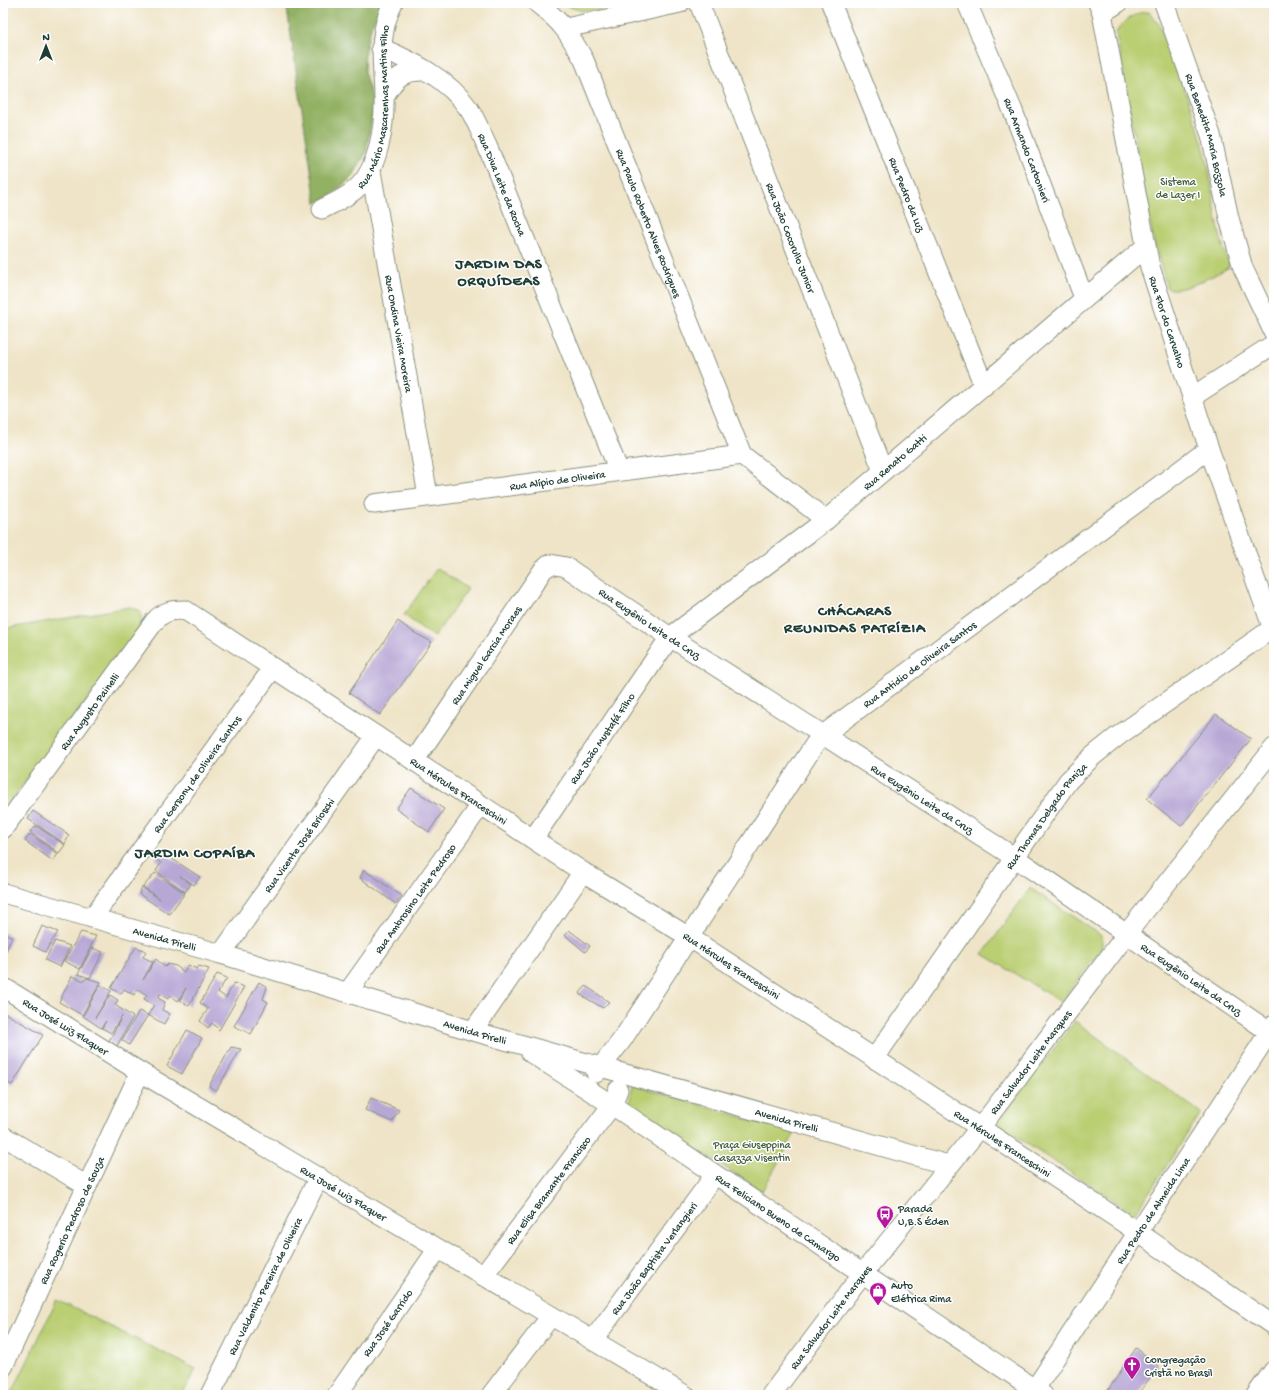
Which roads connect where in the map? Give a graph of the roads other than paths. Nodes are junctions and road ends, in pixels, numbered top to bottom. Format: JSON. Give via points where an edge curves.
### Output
{"nodes":[{"id":1,"x":393,"y":3,"type":"edge"},
{"id":2,"x":537,"y":3,"type":"edge"},
{"id":3,"x":680,"y":3,"type":"edge"},
{"id":4,"x":699,"y":3,"type":"edge"},
{"id":5,"x":831,"y":3,"type":"edge"},
{"id":6,"x":967,"y":3,"type":"edge"},
{"id":7,"x":1164,"y":3,"type":"edge"},
{"id":8,"x":1106,"y":6,"type":"edge"},
{"id":9,"x":566,"y":28,"type":"junction"},
{"id":10,"x":381,"y":48,"type":"junction"},
{"id":11,"x":426,"y":71,"type":"junction"},
{"id":12,"x":384,"y":97,"type":"junction"},
{"id":13,"x":371,"y":171,"type":"junction"},
{"id":14,"x":340,"y":201,"type":"junction"},
{"id":15,"x":322,"y":209,"type":"dead end"},
{"id":16,"x":378,"y":210,"type":"junction"},
{"id":17,"x":1145,"y":248,"type":"junction"},
{"id":18,"x":1150,"y":267,"type":"junction"},
{"id":19,"x":1111,"y":276,"type":"junction"},
{"id":20,"x":1084,"y":298,"type":"junction"},
{"id":21,"x":1274,"y":333,"type":"edge"},
{"id":22,"x":1274,"y":344,"type":"edge"},
{"id":23,"x":984,"y":386,"type":"junction"},
{"id":24,"x":1192,"y":397,"type":"junction"},
{"id":25,"x":1209,"y":449,"type":"junction"},
{"id":26,"x":742,"y":455,"type":"junction"},
{"id":27,"x":619,"y":471,"type":"junction"},
{"id":28,"x":883,"y":472,"type":"junction"},
{"id":29,"x":428,"y":496,"type":"junction"},
{"id":30,"x":374,"y":504,"type":"dead end"},
{"id":31,"x":826,"y":520,"type":"junction"},
{"id":32,"x":566,"y":567,"type":"joint"},
{"id":33,"x":185,"y":610,"type":"joint"},
{"id":34,"x":1273,"y":630,"type":"edge"},
{"id":35,"x":670,"y":637,"type":"junction"},
{"id":36,"x":273,"y":668,"type":"junction"},
{"id":37,"x":823,"y":735,"type":"junction"},
{"id":38,"x":376,"y":736,"type":"junction"},
{"id":39,"x":1274,"y":748,"type":"edge"},
{"id":40,"x":414,"y":761,"type":"junction"},
{"id":41,"x":481,"y":805,"type":"junction"},
{"id":42,"x":3,"y":829,"type":"edge"},
{"id":43,"x":533,"y":839,"type":"junction"},
{"id":44,"x":1014,"y":857,"type":"junction"},
{"id":45,"x":583,"y":872,"type":"junction"},
{"id":46,"x":3,"y":893,"type":"edge"},
{"id":47,"x":92,"y":918,"type":"junction"},
{"id":48,"x":1125,"y":935,"type":"junction"},
{"id":49,"x":689,"y":937,"type":"junction"},
{"id":50,"x":221,"y":954,"type":"junction"},
{"id":51,"x":3,"y":988,"type":"edge"},
{"id":52,"x":348,"y":992,"type":"junction"},
{"id":53,"x":473,"y":1031,"type":"junction"},
{"id":54,"x":1272,"y":1031,"type":"edge"},
{"id":55,"x":513,"y":1041,"type":"junction"},
{"id":56,"x":874,"y":1059,"type":"junction"},
{"id":57,"x":140,"y":1072,"type":"junction"},
{"id":58,"x":609,"y":1082,"type":"junction"},
{"id":59,"x":979,"y":1127,"type":"junction"},
{"id":60,"x":3,"y":1136,"type":"edge"},
{"id":61,"x":948,"y":1165,"type":"junction"},
{"id":62,"x":715,"y":1175,"type":"junction"},
{"id":63,"x":319,"y":1177,"type":"junction"},
{"id":64,"x":87,"y":1186,"type":"junction"},
{"id":65,"x":1139,"y":1233,"type":"junction"},
{"id":66,"x":437,"y":1250,"type":"junction"},
{"id":67,"x":862,"y":1273,"type":"junction"},
{"id":68,"x":483,"y":1276,"type":"junction"},
{"id":69,"x":551,"y":1316,"type":"junction"},
{"id":70,"x":1274,"y":1326,"type":"edge"},
{"id":71,"x":593,"y":1340,"type":"junction"},
{"id":72,"x":3,"y":1367,"type":"edge"},
{"id":73,"x":1274,"y":1370,"type":"edge"},
{"id":74,"x":1036,"y":1393,"type":"edge"},
{"id":75,"x":210,"y":1395,"type":"edge"},
{"id":76,"x":337,"y":1395,"type":"edge"},
{"id":77,"x":491,"y":1395,"type":"edge"},
{"id":78,"x":685,"y":1395,"type":"edge"},
{"id":79,"x":770,"y":1395,"type":"edge"},
{"id":80,"x":1256,"y":1395,"type":"edge"}],
"edges":[{"from":1,"to":10,"type":"street","name":"Rua Mário Mascarenhas Martins Filho","via":[[387,16]]},
{"from":2,"to":9,"type":"street","name":"Rua Paulo Roberto Alves Rodrigues"},
{"from":3,"to":9,"type":"street"},
{"from":4,"to":28,"type":"street","name":"Rua João Cocorullo Junior"},
{"from":5,"to":23,"type":"street","name":"Rua Pedro da Luz"},
{"from":6,"to":20,"type":"street","name":"Rua Armando Carbonieri","via":[[1013,111]]},
{"from":7,"to":21,"type":"street","name":"Rua Benedita Maria Bozzola","via":[[1211,136],[1242,268]]},
{"from":8,"to":17,"type":"street","name":"Rua Flor do Carvalho"},
{"from":9,"to":26,"type":"street","name":"Rua Paulo Roberto Alves Rodrigues","via":[[584,60]]},
{"from":10,"to":11,"type":"street","name":"Rua Diva Leite da Rocha","via":[[410,60]]},
{"from":10,"to":12,"type":"street","name":"Rua Mário Mascarenhas Martins Filho"},
{"from":11,"to":12,"type":"street","via":[[414,70],[403,74],[392,82]]},
{"from":11,"to":27,"type":"street","name":"Rua Diva Leite da Rocha","via":[[442,81],[469,109],[488,148]]},
{"from":12,"to":13,"type":"street","name":"Rua Mário Mascarenhas Martins Filho","via":[[381,130]]},
{"from":13,"to":14,"type":"street","name":"Rua Mário Mascarenhas Martins Filho","via":[[357,189]]},
{"from":13,"to":16,"type":"street","name":"Rua Ondina Vieira Moreira"},
{"from":14,"to":15,"type":"street","name":"Rua Mário Mascarenhas Martins Filho"},
{"from":14,"to":16,"type":"street","name":"Rua Mário Mascarenhas Martins Filho","via":[[357,201]]},
{"from":16,"to":29,"type":"street","name":"Rua Ondina Vieira Moreira"},
{"from":17,"to":18,"type":"street","name":"Rua Flor do Carvalho"},
{"from":17,"to":19,"type":"street","name":"Rua Renato Gatti"},
{"from":18,"to":19,"type":"street","name":"Rua Renato Gatti"},
{"from":18,"to":24,"type":"street","name":"Rua Flor do Carvalho"},
{"from":19,"to":20,"type":"street","name":"Rua Renato Gatti"},
{"from":20,"to":23,"type":"street","name":"Rua Renato Gatti"},
{"from":22,"to":24,"type":"street"},
{"from":23,"to":28,"type":"street","name":"Rua Renato Gatti"},
{"from":24,"to":25,"type":"street","name":"Rua Flor do Carvalho"},
{"from":25,"to":34,"type":"street","name":"Rua Flor do Carvalho"},
{"from":25,"to":37,"type":"street","name":"Rua Antidio de Oliveira Santos"},
{"from":26,"to":27,"type":"street","name":"Rua Alípio de Oliveira"},
{"from":26,"to":31,"type":"street"},
{"from":27,"to":29,"type":"street","name":"Rua Alípio de Oliveira"},
{"from":28,"to":31,"type":"street","name":"Rua Renato Gatti"},
{"from":29,"to":30,"type":"street","name":"Rua Alípio de Oliveira"},
{"from":31,"to":35,"type":"street","name":"Rua Renato Gatti"},
{"from":32,"to":35,"type":"street","name":"Rua Eugênio Leite da Cruz"},
{"from":32,"to":40,"type":"street","name":"Rua Miguel Garcia Moraes","via":[[550,564],[543,570]]},
{"from":33,"to":36,"type":"street","name":"Rua Hércules Franceschini"},
{"from":33,"to":42,"type":"street","name":"Rua Augusto Painelli","via":[[171,610],[161,614],[154,622]]},
{"from":34,"to":44,"type":"street","name":"Rua Thomas Delgado Paniza","via":[[1118,736],[1093,756],[1068,781]]},
{"from":35,"to":37,"type":"street","name":"Rua Eugênio Leite da Cruz"},
{"from":35,"to":43,"type":"street","name":"Rua João Mustafá Filho"},
{"from":36,"to":38,"type":"street","name":"Rua Hércules Franceschini"},
{"from":36,"to":47,"type":"street","name":"Rua Gersony de Oliveira Santos"},
{"from":37,"to":44,"type":"street","name":"Rua Eugênio Leite da Cruz"},
{"from":37,"to":49,"type":"street","name":"Rua Antidio de Oliveira Santos"},
{"from":38,"to":40,"type":"street","name":"Rua Hércules Franceschini"},
{"from":38,"to":50,"type":"street","name":"Rua Vicente José Brioschi"},
{"from":39,"to":48,"type":"street","name":"Rua Salvador Leite Marques"},
{"from":40,"to":41,"type":"street","name":"Rua Hércules Franceschini"},
{"from":41,"to":43,"type":"street","name":"Rua Hércules Franceschini"},
{"from":41,"to":52,"type":"street","name":"Rua Ambrosino Leite Pedroso"},
{"from":43,"to":45,"type":"street","name":"Rua Hércules Franceschini"},
{"from":44,"to":48,"type":"street","name":"Rua Eugênio Leite da Cruz"},
{"from":44,"to":56,"type":"street","name":"Rua Thomas Delgado Paniza"},
{"from":45,"to":49,"type":"street","name":"Rua Hércules Franceschini"},
{"from":45,"to":53,"type":"street"},
{"from":46,"to":47,"type":"street","name":"Avenida Pirelli"},
{"from":47,"to":50,"type":"street","name":"Avenida Pirelli"},
{"from":48,"to":54,"type":"street","name":"Rua Eugênio Leite da Cruz"},
{"from":48,"to":59,"type":"street","name":"Rua Salvador Leite Marques"},
{"from":49,"to":56,"type":"street","name":"Rua Hércules Franceschini"},
{"from":49,"to":58,"type":"street","via":[[622,1040]]},
{"from":50,"to":52,"type":"street","name":"Avenida Pirelli"},
{"from":51,"to":57,"type":"street","name":"Rua José Luiz Flaquer"},
{"from":52,"to":53,"type":"street","name":"Avenida Pirelli"},
{"from":53,"to":55,"type":"street","name":"Avenida Pirelli"},
{"from":54,"to":65,"type":"street","name":"Rua Pedro de Almeida Lima"},
{"from":55,"to":58,"type":"street","name":"Rua Feliciano Bueno de Camargo"},
{"from":55,"to":58,"type":"street","name":"Avenida Pirelli"},
{"from":56,"to":59,"type":"street","name":"Rua Hércules Franceschini"},
{"from":57,"to":63,"type":"street","name":"Rua José Luiz Flaquer"},
{"from":57,"to":64,"type":"street","name":"Rua Rogerio Pedroso de Souza"},
{"from":58,"to":61,"type":"street","name":"Avenida Pirelli"},
{"from":58,"to":62,"type":"street","name":"Rua Feliciano Bueno de Camargo"},
{"from":58,"to":68,"type":"street","name":"Rua Elisa Bramante Francisco"},
{"from":59,"to":61,"type":"street","name":"Rua Salvador Leite Marques"},
{"from":59,"to":65,"type":"street","name":"Rua Hércules Franceschini"},
{"from":60,"to":64,"type":"street"},
{"from":61,"to":67,"type":"street","name":"Rua Salvador Leite Marques"},
{"from":62,"to":67,"type":"street","name":"Rua Feliciano Bueno de Camargo"},
{"from":62,"to":71,"type":"street","name":"Rua João Baptista Verlangieri"},
{"from":63,"to":66,"type":"street","name":"Rua José Luiz Flaquer"},
{"from":63,"to":75,"type":"street","name":"Rua Valdenito Pereira de Oliveira"},
{"from":64,"to":72,"type":"street","name":"Rua Rogerio Pedroso de Souza"},
{"from":65,"to":70,"type":"street","name":"Rua Hércules Franceschini"},
{"from":65,"to":74,"type":"street","name":"Rua Pedro de Almeida Lima","via":[[1087,1308]]},
{"from":66,"to":68,"type":"street","name":"Rua José Luiz Flaquer"},
{"from":66,"to":76,"type":"street","name":"Rua José Garrido"},
{"from":67,"to":74,"type":"street","name":"Rua Feliciano Bueno de Camargo"},
{"from":67,"to":79,"type":"street","name":"Rua Salvador Leite Marques"},
{"from":68,"to":69,"type":"street","name":"Rua José Luiz Flaquer"},
{"from":69,"to":71,"type":"street","name":"Rua José Luiz Flaquer"},
{"from":69,"to":77,"type":"street"},
{"from":71,"to":78,"type":"street","name":"Rua José Luiz Flaquer"},
{"from":73,"to":80,"type":"street"}]}
